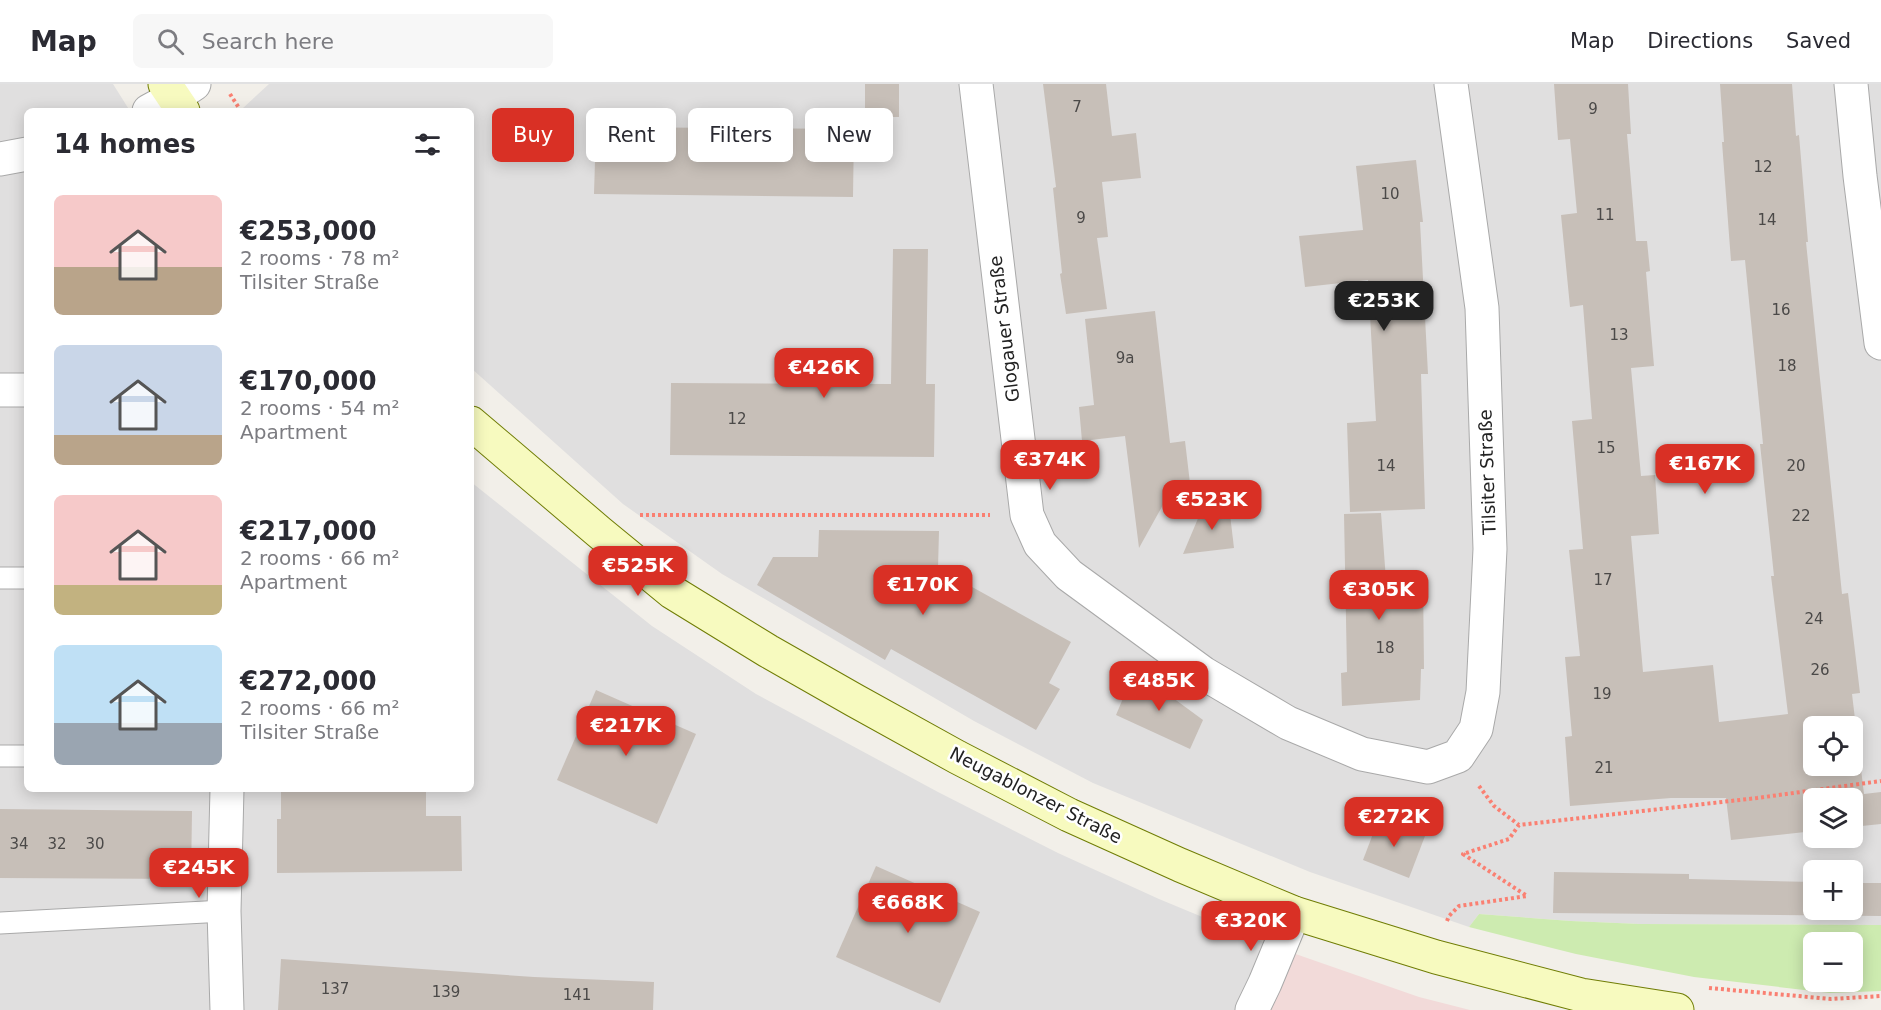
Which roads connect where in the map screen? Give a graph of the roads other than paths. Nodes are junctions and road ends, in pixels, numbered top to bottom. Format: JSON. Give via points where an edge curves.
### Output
{"nodes":[{"id":1,"x":976,"y":84,"type":"edge"},
{"id":2,"x":1451,"y":84,"type":"edge"},
{"id":3,"x":1851,"y":84,"type":"edge"},
{"id":4,"x":24,"y":155,"type":"edge"},
{"id":5,"x":0,"y":159,"type":"edge"},
{"id":6,"x":1881,"y":343,"type":"edge"},
{"id":7,"x":0,"y":390,"type":"edge"},
{"id":8,"x":24,"y":390,"type":"edge"},
{"id":9,"x":474,"y":426,"type":"edge"},
{"id":10,"x":0,"y":578,"type":"edge"},
{"id":11,"x":24,"y":578,"type":"edge"},
{"id":12,"x":1362,"y":754,"type":"joint"},
{"id":13,"x":0,"y":756,"type":"edge"},
{"id":14,"x":24,"y":756,"type":"edge"},
{"id":15,"x":227,"y":792,"type":"edge"},
{"id":16,"x":224,"y":911,"type":"junction"},
{"id":17,"x":1294,"y":913,"type":"junction"},
{"id":18,"x":0,"y":923,"type":"edge"},
{"id":19,"x":227,"y":1010,"type":"edge"},
{"id":20,"x":1252,"y":1010,"type":"edge"},
{"id":21,"x":1677,"y":1010,"type":"edge"}],
"edges":[{"from":1,"to":12,"type":"street","name":"Glogauer Straße","via":[[1027,515],[1040,544],[1069,575],[1203,673],[1288,723]]},
{"from":2,"to":12,"type":"street","name":"Tilsiter Straße","via":[[1482,308],[1490,549],[1483,692],[1476,729],[1458,756],[1428,767]]},
{"from":3,"to":6,"type":"street"},
{"from":4,"to":5,"type":"street"},
{"from":7,"to":8,"type":"street"},
{"from":9,"to":17,"type":"street","name":"Neugablonzer Straße","via":[[672,592],[768,651],[957,757],[1070,814]]},
{"from":10,"to":11,"type":"lane"},
{"from":13,"to":14,"type":"lane"},
{"from":15,"to":16,"type":"street"},
{"from":16,"to":18,"type":"lane"},
{"from":16,"to":19,"type":"street"},
{"from":17,"to":20,"type":"street"},
{"from":17,"to":21,"type":"street","name":"Neugablonzer Straße","via":[[1436,957],[1581,995]]}]}
